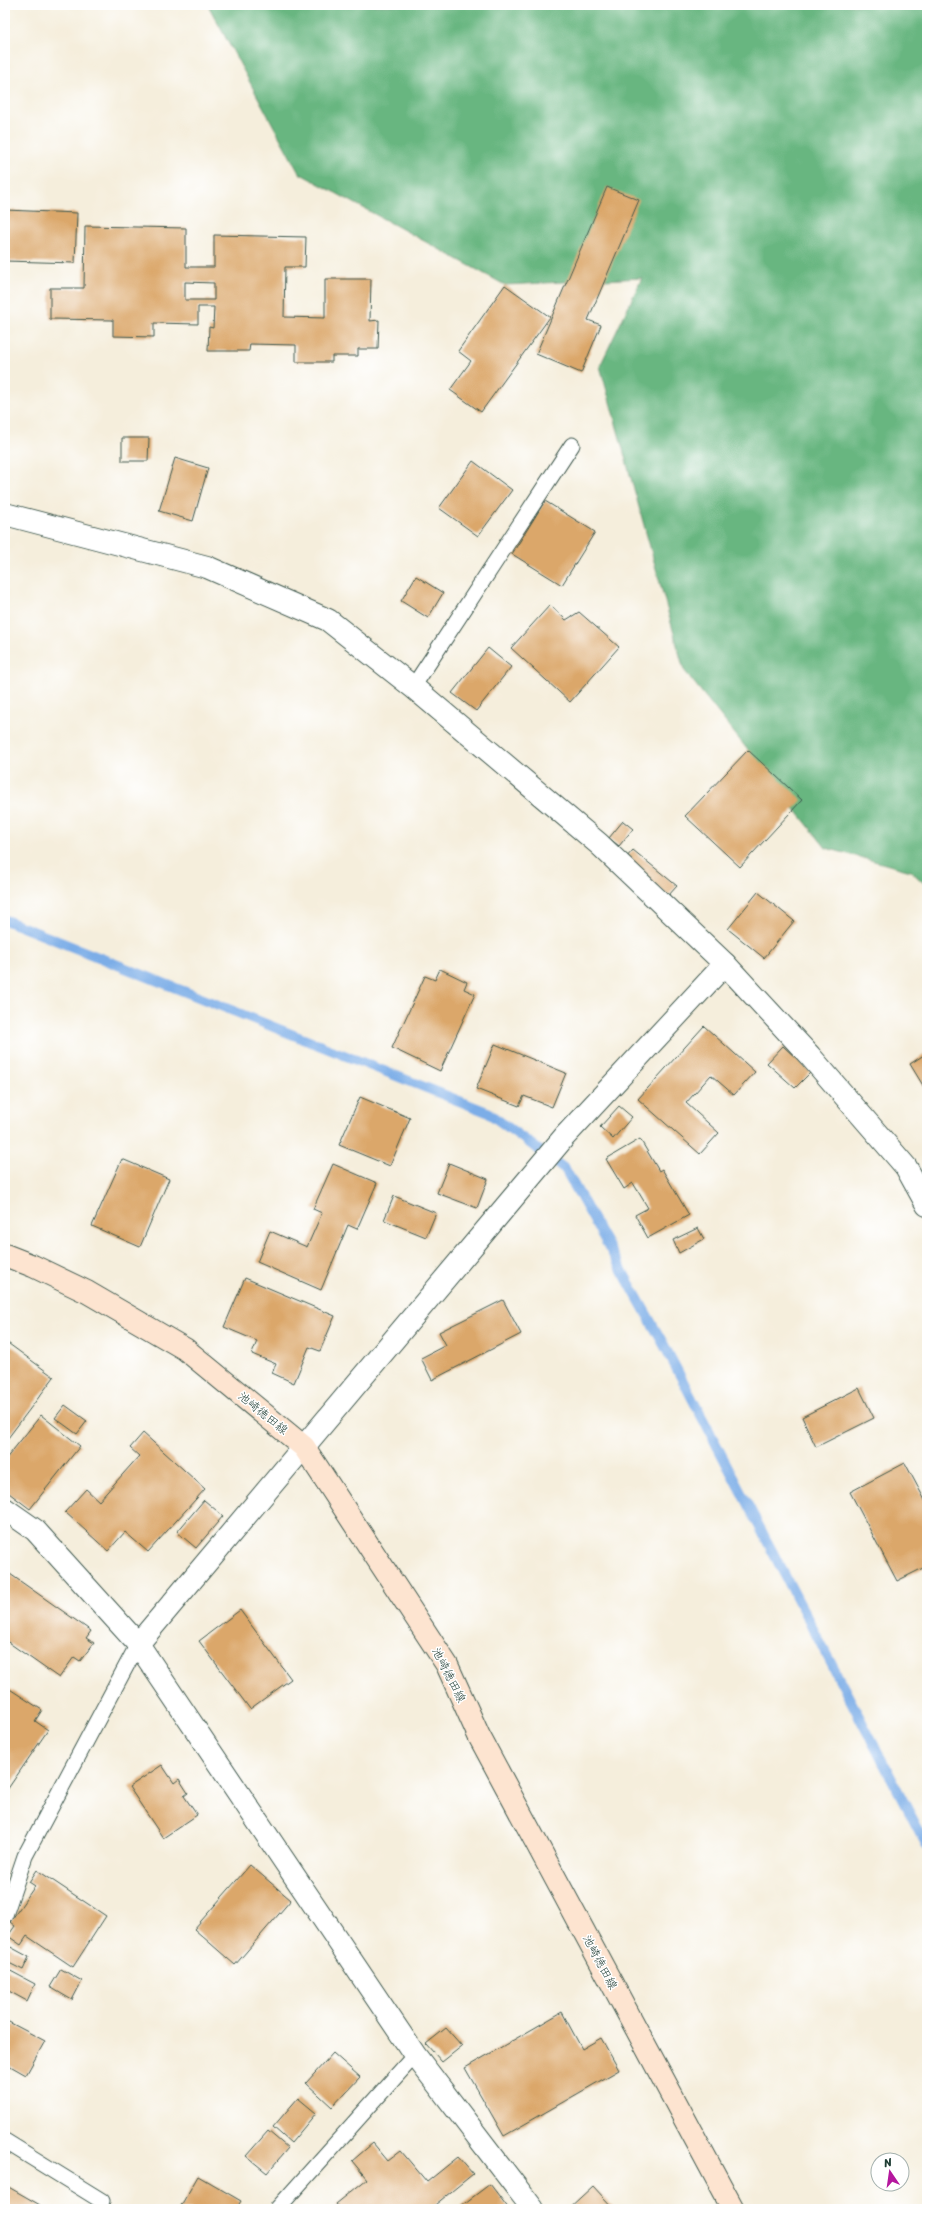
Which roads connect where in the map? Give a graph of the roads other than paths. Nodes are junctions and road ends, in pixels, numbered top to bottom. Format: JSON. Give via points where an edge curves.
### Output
{"nodes":[{"id":1,"x":572,"y":445,"type":"dead end"},
{"id":2,"x":5,"y":514,"type":"edge"},
{"id":3,"x":412,"y":687,"type":"junction"},
{"id":4,"x":724,"y":964,"type":"junction"},
{"id":5,"x":927,"y":1205,"type":"edge"},
{"id":6,"x":5,"y":1254,"type":"edge"},
{"id":7,"x":304,"y":1447,"type":"junction"},
{"id":8,"x":5,"y":1509,"type":"edge"},
{"id":9,"x":138,"y":1644,"type":"junction"},
{"id":10,"x":5,"y":1915,"type":"edge"},
{"id":11,"x":415,"y":2055,"type":"junction"},
{"id":12,"x":5,"y":2141,"type":"edge"},
{"id":13,"x":102,"y":2201,"type":"dead end"},
{"id":14,"x":277,"y":2209,"type":"edge"},
{"id":15,"x":532,"y":2209,"type":"edge"},
{"id":16,"x":733,"y":2209,"type":"edge"}],
"edges":[{"from":1,"to":3,"type":"lane"},
{"from":2,"to":3,"type":"street","via":[[207,567],[328,620]]},
{"from":3,"to":4,"type":"street","via":[[598,844]]},
{"from":4,"to":5,"type":"street","via":[[810,1056],[906,1167]]},
{"from":4,"to":7,"type":"street","via":[[565,1136]]},
{"from":6,"to":7,"type":"main road","name":"池崎徳田線","via":[[87,1292],[185,1349]]},
{"from":7,"to":9,"type":"street"},
{"from":7,"to":16,"type":"main road","name":"池崎徳田線","via":[[447,1666],[478,1736]]},
{"from":8,"to":9,"type":"street","via":[[35,1530]]},
{"from":9,"to":10,"type":"lane","via":[[25,1856]]},
{"from":9,"to":11,"type":"street"},
{"from":11,"to":14,"type":"lane"},
{"from":11,"to":15,"type":"street"},
{"from":12,"to":13,"type":"lane"}]}
